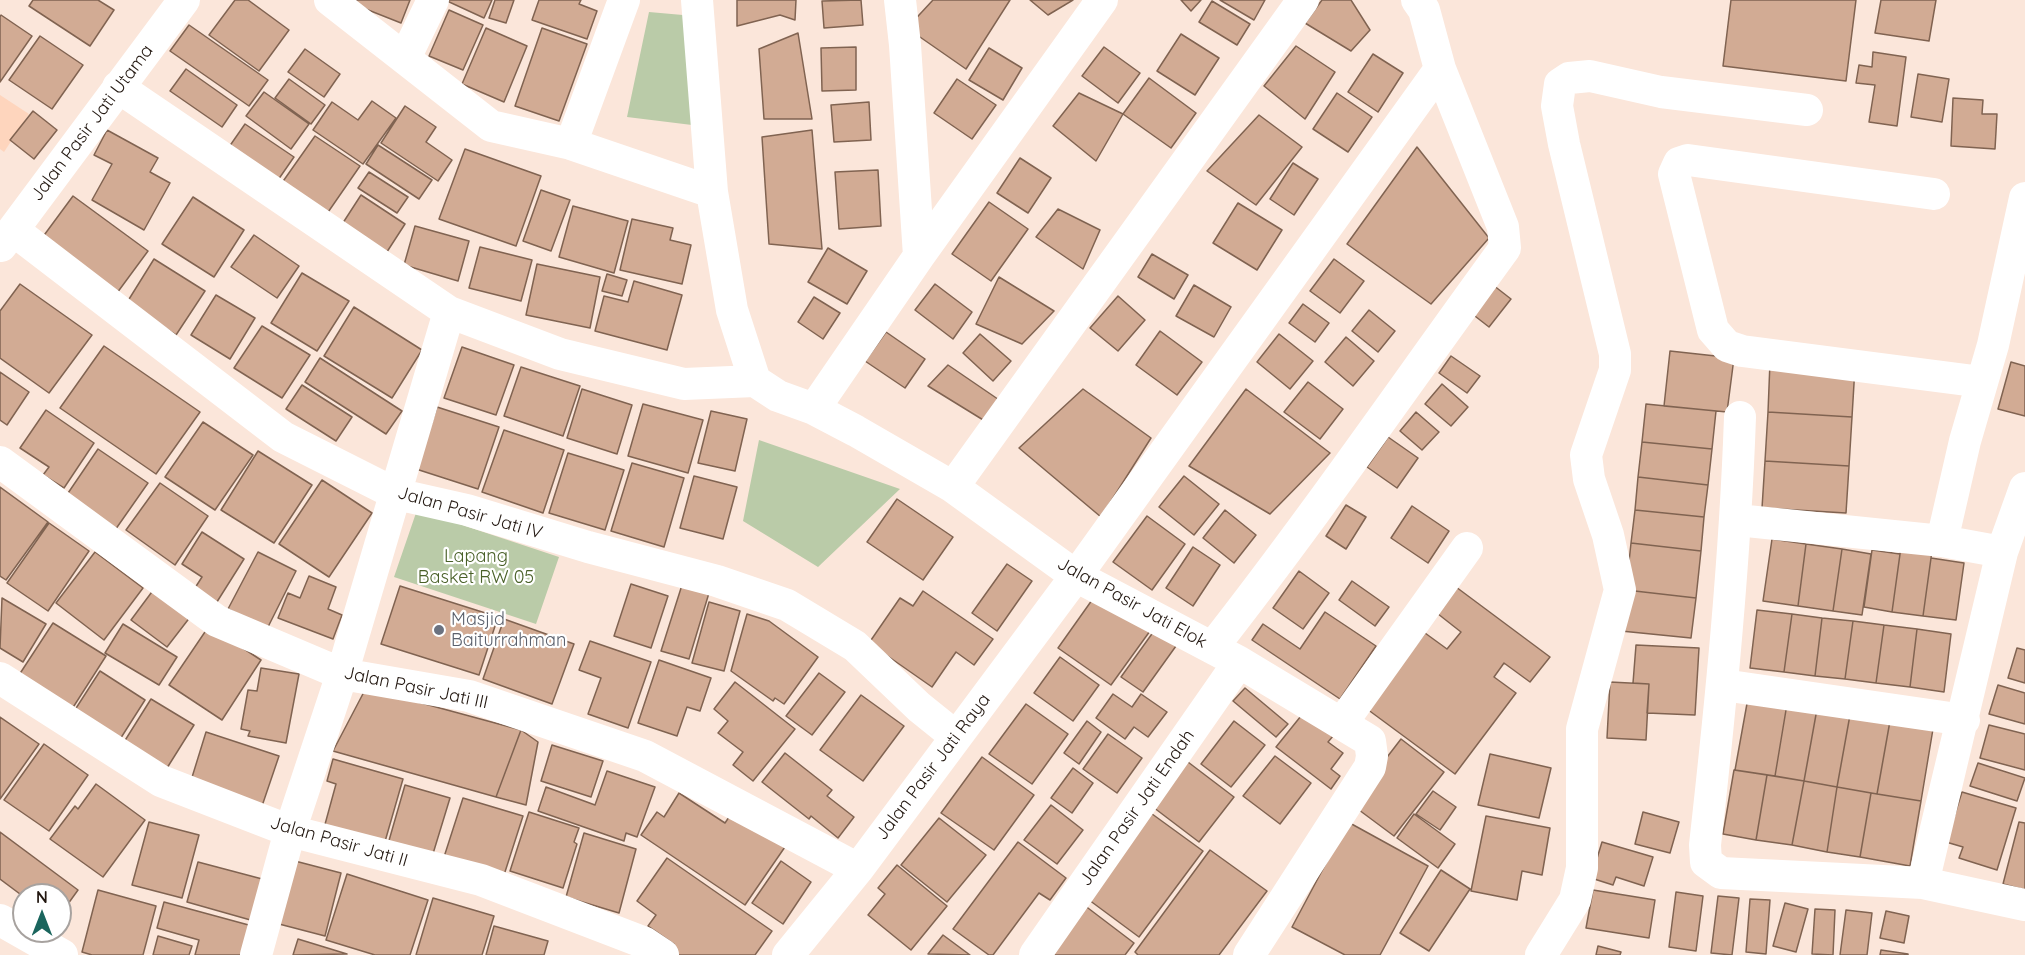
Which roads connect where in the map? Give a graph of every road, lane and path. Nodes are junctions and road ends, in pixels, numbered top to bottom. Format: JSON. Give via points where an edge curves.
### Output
{"nodes":[{"id":1,"x":184,"y":0,"type":"edge"},
{"id":2,"x":330,"y":0,"type":"edge"},
{"id":3,"x":433,"y":0,"type":"edge"},
{"id":4,"x":624,"y":0,"type":"edge"},
{"id":5,"x":697,"y":0,"type":"edge"},
{"id":6,"x":1102,"y":0,"type":"edge"},
{"id":7,"x":1303,"y":0,"type":"edge"},
{"id":8,"x":1417,"y":0,"type":"edge"},
{"id":9,"x":905,"y":5,"type":"edge"},
{"id":10,"x":405,"y":58,"type":"junction"},
{"id":11,"x":1440,"y":69,"type":"junction"},
{"id":12,"x":118,"y":87,"type":"junction"},
{"id":13,"x":1807,"y":110,"type":"dead end"},
{"id":14,"x":571,"y":144,"type":"junction"},
{"id":15,"x":712,"y":192,"type":"junction"},
{"id":16,"x":1934,"y":194,"type":"dead end"},
{"id":17,"x":2025,"y":198,"type":"edge"},
{"id":18,"x":6,"y":238,"type":"edge"},
{"id":19,"x":919,"y":256,"type":"junction"},
{"id":20,"x":449,"y":312,"type":"junction"},
{"id":21,"x":755,"y":381,"type":"junction"},
{"id":22,"x":1982,"y":382,"type":"junction"},
{"id":23,"x":814,"y":409,"type":"junction"},
{"id":24,"x":1740,"y":417,"type":"dead end"},
{"id":25,"x":0,"y":462,"type":"edge"},
{"id":26,"x":953,"y":487,"type":"junction"},
{"id":27,"x":2025,"y":488,"type":"edge"},
{"id":28,"x":396,"y":494,"type":"junction"},
{"id":29,"x":1737,"y":520,"type":"junction"},
{"id":30,"x":1942,"y":541,"type":"junction"},
{"id":31,"x":1467,"y":548,"type":"dead end"},
{"id":32,"x":2002,"y":552,"type":"junction"},
{"id":33,"x":1076,"y":576,"type":"junction"},
{"id":34,"x":1225,"y":655,"type":"junction"},
{"id":35,"x":342,"y":674,"type":"junction"},
{"id":36,"x":0,"y":678,"type":"edge"},
{"id":37,"x":1723,"y":686,"type":"junction"},
{"id":38,"x":1964,"y":720,"type":"junction"},
{"id":39,"x":1342,"y":723,"type":"junction"},
{"id":40,"x":955,"y":736,"type":"junction"},
{"id":41,"x":290,"y":831,"type":"junction"},
{"id":42,"x":858,"y":869,"type":"junction"},
{"id":43,"x":1923,"y":883,"type":"junction"},
{"id":44,"x":2025,"y":905,"type":"edge"},
{"id":45,"x":0,"y":920,"type":"edge"},
{"id":46,"x":791,"y":954,"type":"edge"},
{"id":47,"x":62,"y":955,"type":"edge"},
{"id":48,"x":256,"y":955,"type":"edge"},
{"id":49,"x":663,"y":955,"type":"edge"},
{"id":50,"x":1035,"y":955,"type":"edge"},
{"id":51,"x":1249,"y":955,"type":"edge"},
{"id":52,"x":1541,"y":955,"type":"edge"}],
"edges":[{"from":1,"to":12,"type":"street","name":"Jalan Pasir Jati Utama"},
{"from":2,"to":10,"type":"street"},
{"from":3,"to":10,"type":"street"},
{"from":4,"to":14,"type":"street"},
{"from":5,"to":15,"type":"street"},
{"from":6,"to":19,"type":"street"},
{"from":7,"to":26,"type":"street"},
{"from":8,"to":11,"type":"street","name":"Jalan Pasir Jati Endah","via":[[1424,10]]},
{"from":9,"to":19,"type":"street"},
{"from":10,"to":14,"type":"street","via":[[491,126]]},
{"from":11,"to":33,"type":"street","name":"Jalan Pasir Jati Raya"},
{"from":11,"to":34,"type":"street","name":"Jalan Pasir Jati Endah","via":[[1503,227],[1505,248],[1352,457],[1284,557]]},
{"from":12,"to":18,"type":"street","name":"Jalan Pasir Jati Utama"},
{"from":12,"to":20,"type":"street"},
{"from":13,"to":52,"type":"street","via":[[1661,92],[1590,76],[1569,78],[1560,84],[1557,106],[1564,144],[1615,354],[1615,370],[1586,455],[1620,590],[1582,729],[1582,868],[1575,900]]},
{"from":14,"to":15,"type":"street"},
{"from":15,"to":21,"type":"street","via":[[732,310]]},
{"from":16,"to":22,"type":"street","via":[[1688,160],[1679,163],[1674,174],[1713,330],[1727,346]]},
{"from":17,"to":22,"type":"street"},
{"from":18,"to":28,"type":"street","name":"Jalan Pasir Jati IV","via":[[283,438]]},
{"from":19,"to":23,"type":"street"},
{"from":20,"to":21,"type":"street","via":[[560,354],[684,384]]},
{"from":20,"to":28,"type":"street"},
{"from":21,"to":23,"type":"street","name":"Jalan Pasir Jati Elok","via":[[778,396]]},
{"from":22,"to":30,"type":"street"},
{"from":23,"to":26,"type":"street","name":"Jalan Pasir Jati Elok"},
{"from":24,"to":29,"type":"street"},
{"from":25,"to":35,"type":"street","name":"Jalan Pasir Jati III","via":[[217,621]]},
{"from":26,"to":33,"type":"street","name":"Jalan Pasir Jati Elok"},
{"from":27,"to":32,"type":"street"},
{"from":28,"to":35,"type":"street"},
{"from":28,"to":40,"type":"street","name":"Jalan Pasir Jati IV","via":[[467,510],[717,581],[787,605],[855,646]]},
{"from":29,"to":30,"type":"street"},
{"from":29,"to":37,"type":"street"},
{"from":30,"to":32,"type":"street"},
{"from":31,"to":39,"type":"street"},
{"from":32,"to":38,"type":"street"},
{"from":33,"to":34,"type":"street","name":"Jalan Pasir Jati Elok"},
{"from":33,"to":40,"type":"street","name":"Jalan Pasir Jati Raya"},
{"from":34,"to":39,"type":"street","name":"Jalan Pasir Jati Elok"},
{"from":34,"to":50,"type":"street","name":"Jalan Pasir Jati Endah"},
{"from":35,"to":41,"type":"street"},
{"from":35,"to":42,"type":"street","name":"Jalan Pasir Jati III","via":[[470,696],[645,756]]},
{"from":36,"to":41,"type":"street","name":"Jalan Pasir Jati II","via":[[161,781]]},
{"from":37,"to":38,"type":"street"},
{"from":37,"to":43,"type":"street","via":[[1706,862],[1721,873]]},
{"from":38,"to":43,"type":"street"},
{"from":39,"to":51,"type":"street","name":"Jalan Pasir Jati Elok","via":[[1370,741],[1370,767]]},
{"from":40,"to":42,"type":"street","name":"Jalan Pasir Jati Raya"},
{"from":41,"to":48,"type":"street"},
{"from":41,"to":49,"type":"street","name":"Jalan Pasir Jati II","via":[[481,880],[645,943]]},
{"from":42,"to":46,"type":"street","name":"Jalan Pasir Jati Raya"},
{"from":43,"to":44,"type":"street"},
{"from":45,"to":47,"type":"street"}]}
